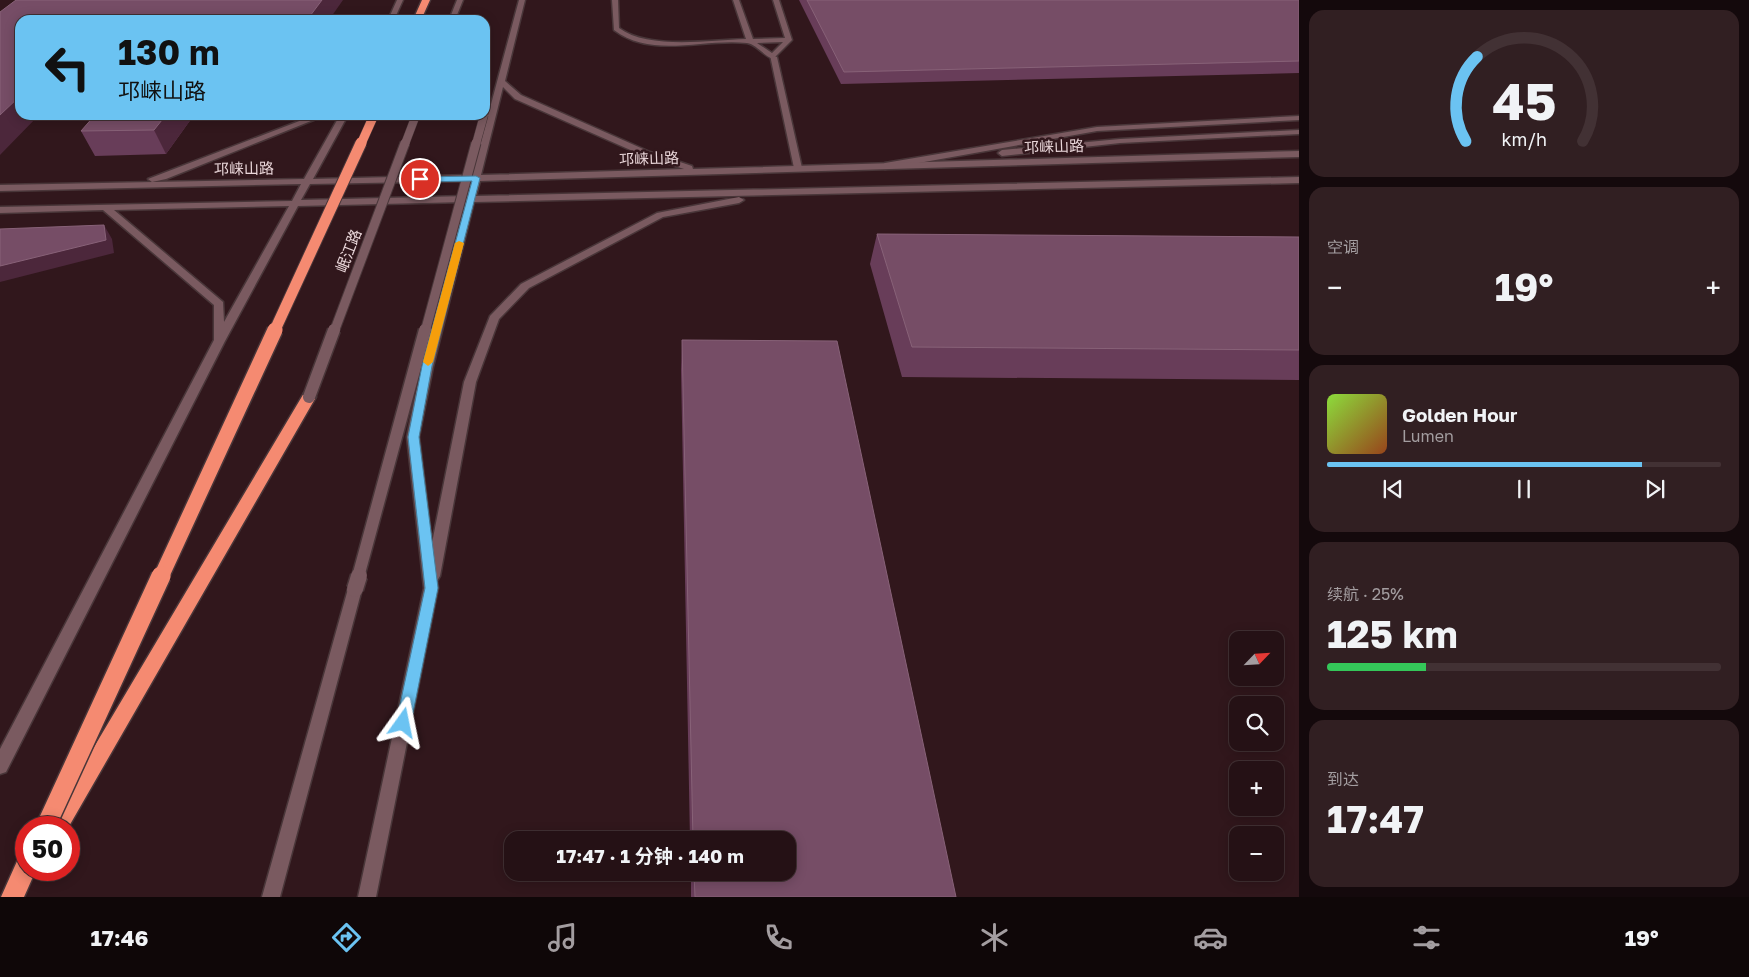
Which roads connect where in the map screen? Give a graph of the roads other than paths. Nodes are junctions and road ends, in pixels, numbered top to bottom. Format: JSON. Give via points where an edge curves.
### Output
{"nodes":[{"id":1,"x":400,"y":0,"type":"edge"},
{"id":2,"x":426,"y":0,"type":"edge"},
{"id":3,"x":460,"y":0,"type":"edge"},
{"id":4,"x":515,"y":0,"type":"edge"},
{"id":5,"x":522,"y":0,"type":"edge"},
{"id":6,"x":615,"y":0,"type":"edge"},
{"id":7,"x":736,"y":0,"type":"edge"},
{"id":8,"x":776,"y":0,"type":"edge"},
{"id":9,"x":393,"y":15,"type":"edge"},
{"id":10,"x":419,"y":15,"type":"edge"},
{"id":11,"x":454,"y":15,"type":"edge"},
{"id":12,"x":789,"y":40,"type":"junction"},
{"id":13,"x":750,"y":41,"type":"junction"},
{"id":14,"x":773,"y":58,"type":"junction"},
{"id":15,"x":500,"y":80,"type":"junction"},
{"id":16,"x":490,"y":92,"type":"edge"},
{"id":17,"x":1299,"y":118,"type":"edge"},
{"id":18,"x":309,"y":120,"type":"edge"},
{"id":19,"x":341,"y":120,"type":"edge"},
{"id":20,"x":372,"y":120,"type":"edge"},
{"id":21,"x":414,"y":120,"type":"edge"},
{"id":22,"x":483,"y":120,"type":"edge"},
{"id":23,"x":1299,"y":132,"type":"edge"},
{"id":24,"x":1299,"y":154,"type":"edge"},
{"id":25,"x":882,"y":166,"type":"junction"},
{"id":26,"x":798,"y":168,"type":"junction"},
{"id":27,"x":699,"y":171,"type":"junction"},
{"id":28,"x":476,"y":178,"type":"junction"},
{"id":29,"x":1299,"y":180,"type":"edge"},
{"id":30,"x":307,"y":182,"type":"junction"},
{"id":31,"x":115,"y":186,"type":"junction"},
{"id":32,"x":0,"y":188,"type":"edge"},
{"id":33,"x":772,"y":193,"type":"junction"},
{"id":34,"x":471,"y":199,"type":"junction"},
{"id":35,"x":296,"y":202,"type":"junction"},
{"id":36,"x":104,"y":207,"type":"junction"},
{"id":37,"x":0,"y":210,"type":"edge"},
{"id":38,"x":219,"y":341,"type":"junction"},
{"id":39,"x":309,"y":397,"type":"joint"},
{"id":40,"x":431,"y":588,"type":"junction"},
{"id":41,"x":0,"y":766,"type":"edge"},
{"id":42,"x":51,"y":816,"type":"edge"},
{"id":43,"x":63,"y":816,"type":"edge"},
{"id":44,"x":19,"y":881,"type":"edge"},
{"id":45,"x":25,"y":881,"type":"edge"},
{"id":46,"x":12,"y":897,"type":"edge"},
{"id":47,"x":16,"y":897,"type":"edge"},
{"id":48,"x":271,"y":897,"type":"edge"},
{"id":49,"x":367,"y":897,"type":"edge"}],
"edges":[{"from":1,"to":9,"type":"main road"},
{"from":2,"to":10,"type":"highway"},
{"from":3,"to":11,"type":"main road"},
{"from":4,"to":16,"type":"main road"},
{"from":5,"to":15,"type":"main road"},
{"from":6,"to":13,"type":"main road","via":[[616,29],[624,36],[654,44]]},
{"from":7,"to":13,"type":"main road"},
{"from":8,"to":12,"type":"main road"},
{"from":12,"to":13,"type":"main road"},
{"from":12,"to":14,"type":"main road"},
{"from":13,"to":14,"type":"main road"},
{"from":14,"to":26,"type":"main road"},
{"from":15,"to":27,"type":"main road","via":[[518,97],[647,154]]},
{"from":15,"to":28,"type":"main road"},
{"from":17,"to":25,"type":"main road","via":[[1097,129]]},
{"from":18,"to":31,"type":"main road","via":[[163,177]]},
{"from":19,"to":30,"type":"main road"},
{"from":20,"to":42,"type":"highway","bridge":true},
{"from":21,"to":39,"type":"main road","name":"岷江路","bridge":true},
{"from":22,"to":48,"type":"main road","bridge":true},
{"from":23,"to":25,"type":"main road","via":[[1120,141]]},
{"from":24,"to":25,"type":"main road","name":"邛崃山路"},
{"from":25,"to":26,"type":"main road","name":"邛崃山路"},
{"from":26,"to":27,"type":"main road","name":"邛崃山路"},
{"from":27,"to":28,"type":"main road","name":"邛崃山路"},
{"from":28,"to":30,"type":"main road","name":"邛崃山路"},
{"from":28,"to":34,"type":"main road"},
{"from":29,"to":33,"type":"main road","name":"邛崃山路"},
{"from":30,"to":31,"type":"main road","name":"邛崃山路"},
{"from":30,"to":35,"type":"main road"},
{"from":31,"to":32,"type":"main road","name":"邛崃山路"},
{"from":33,"to":34,"type":"main road","name":"邛崃山路"},
{"from":33,"to":40,"type":"main road","via":[[660,215],[525,286],[494,318],[470,382]]},
{"from":34,"to":35,"type":"main road","name":"邛崃山路"},
{"from":34,"to":40,"type":"main road","via":[[427,366],[414,437]]},
{"from":35,"to":36,"type":"main road","name":"邛崃山路"},
{"from":35,"to":38,"type":"main road"},
{"from":36,"to":37,"type":"main road","name":"邛崃山路"},
{"from":36,"to":38,"type":"main road","via":[[219,304]]},
{"from":38,"to":41,"type":"main road"},
{"from":39,"to":43,"type":"highway"},
{"from":40,"to":49,"type":"main road"},
{"from":44,"to":46,"type":"highway"},
{"from":45,"to":47,"type":"highway"}]}
